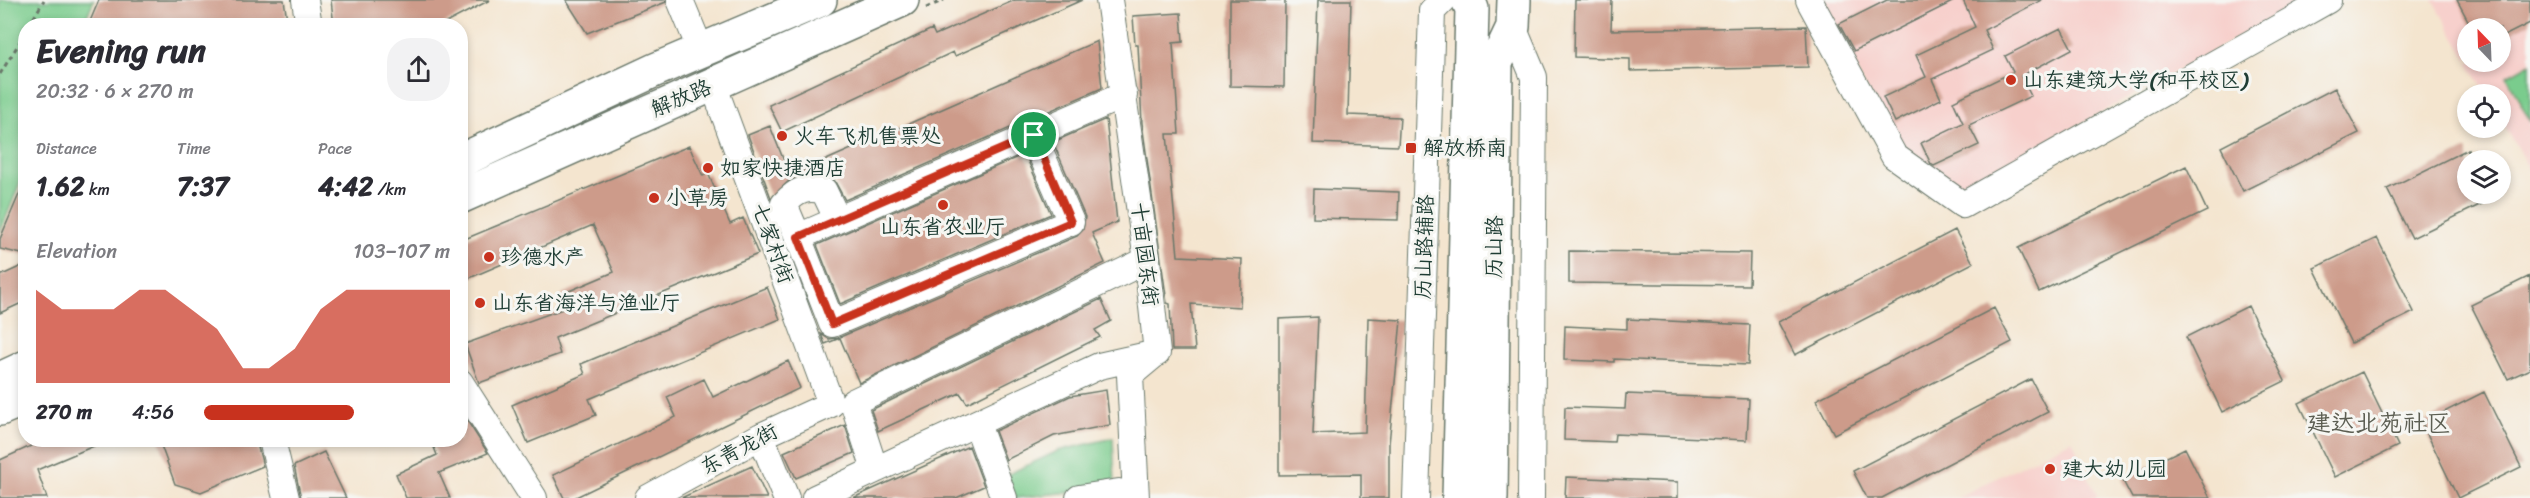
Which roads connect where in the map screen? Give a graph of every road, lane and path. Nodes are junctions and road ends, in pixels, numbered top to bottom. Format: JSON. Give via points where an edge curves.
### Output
{"nodes":[{"id":1,"x":44,"y":0,"type":"edge"},
{"id":2,"x":305,"y":0,"type":"edge"},
{"id":3,"x":680,"y":0,"type":"edge"},
{"id":4,"x":820,"y":0,"type":"edge"},
{"id":5,"x":902,"y":0,"type":"edge"},
{"id":6,"x":1109,"y":0,"type":"edge"},
{"id":7,"x":1443,"y":0,"type":"edge"},
{"id":8,"x":1468,"y":0,"type":"edge"},
{"id":9,"x":1809,"y":0,"type":"edge"},
{"id":10,"x":2328,"y":0,"type":"edge"},
{"id":11,"x":1513,"y":13,"type":"edge"},
{"id":12,"x":34,"y":18,"type":"edge"},
{"id":13,"x":308,"y":18,"type":"edge"},
{"id":14,"x":18,"y":45,"type":"edge"},
{"id":15,"x":700,"y":51,"type":"junction"},
{"id":16,"x":0,"y":74,"type":"edge"},
{"id":17,"x":713,"y":84,"type":"junction"},
{"id":18,"x":1124,"y":95,"type":"junction"},
{"id":19,"x":1034,"y":135,"type":"junction"},
{"id":20,"x":468,"y":157,"type":"edge"},
{"id":21,"x":468,"y":193,"type":"edge"},
{"id":22,"x":833,"y":210,"type":"dead end"},
{"id":23,"x":798,"y":237,"type":"junction"},
{"id":24,"x":1148,"y":260,"type":"junction"},
{"id":25,"x":1157,"y":353,"type":"junction"},
{"id":26,"x":18,"y":371,"type":"edge"},
{"id":27,"x":0,"y":379,"type":"edge"},
{"id":28,"x":468,"y":395,"type":"edge"},
{"id":29,"x":18,"y":401,"type":"edge"},
{"id":30,"x":831,"y":404,"type":"joint"},
{"id":31,"x":0,"y":409,"type":"edge"},
{"id":32,"x":977,"y":424,"type":"junction"},
{"id":33,"x":761,"y":436,"type":"junction"},
{"id":34,"x":274,"y":447,"type":"edge"},
{"id":35,"x":875,"y":470,"type":"junction"},
{"id":36,"x":1128,"y":495,"type":"edge"},
{"id":37,"x":286,"y":498,"type":"edge"},
{"id":38,"x":534,"y":498,"type":"edge"},
{"id":39,"x":648,"y":498,"type":"edge"},
{"id":40,"x":786,"y":498,"type":"edge"},
{"id":41,"x":815,"y":498,"type":"edge"},
{"id":42,"x":1004,"y":498,"type":"edge"},
{"id":43,"x":1079,"y":498,"type":"edge"},
{"id":44,"x":1416,"y":498,"type":"edge"},
{"id":45,"x":1459,"y":498,"type":"edge"},
{"id":46,"x":1491,"y":498,"type":"edge"},
{"id":47,"x":1531,"y":498,"type":"edge"}],
"edges":[{"from":1,"to":12,"type":"path"},
{"from":2,"to":13,"type":"street"},
{"from":3,"to":15,"type":"street"},
{"from":4,"to":15,"type":"main road","name":"解放路"},
{"from":5,"to":17,"type":"main road","name":"解放路"},
{"from":6,"to":18,"type":"street","name":"十亩园东街"},
{"from":7,"to":44,"type":"street","name":"历山路辅路","via":[[1432,11]]},
{"from":8,"to":45,"type":"main road","name":"历山路","via":[[1472,9]]},
{"from":9,"to":10,"type":"street","via":[[1894,156],[1963,205]]},
{"from":11,"to":46,"type":"main road","name":"历山路","via":[[1496,63]]},
{"from":11,"to":47,"type":"street","via":[[1534,77]]},
{"from":14,"to":16,"type":"path"},
{"from":15,"to":20,"type":"main road","name":"解放路"},
{"from":17,"to":21,"type":"main road","name":"解放路"},
{"from":17,"to":30,"type":"street","name":"七家村街"},
{"from":18,"to":19,"type":"street"},
{"from":18,"to":24,"type":"street","name":"十亩园东街"},
{"from":19,"to":23,"type":"street"},
{"from":19,"to":23,"type":"street","via":[[1071,222],[832,324]]},
{"from":22,"to":23,"type":"street","via":[[824,191],[810,187],[794,194],[784,204]]},
{"from":24,"to":25,"type":"street","name":"十亩园东街"},
{"from":24,"to":35,"type":"street","via":[[853,402]]},
{"from":25,"to":32,"type":"street","via":[[1099,366]]},
{"from":25,"to":36,"type":"street","via":[[1130,375]]},
{"from":26,"to":27,"type":"main road"},
{"from":28,"to":38,"type":"street"},
{"from":29,"to":31,"type":"main road"},
{"from":30,"to":33,"type":"street","name":"东青龙街"},
{"from":32,"to":35,"type":"street"},
{"from":32,"to":42,"type":"street"},
{"from":33,"to":39,"type":"street","name":"东青龙街"},
{"from":33,"to":40,"type":"street"},
{"from":34,"to":37,"type":"street"},
{"from":35,"to":41,"type":"street"},
{"from":36,"to":43,"type":"street"}]}
